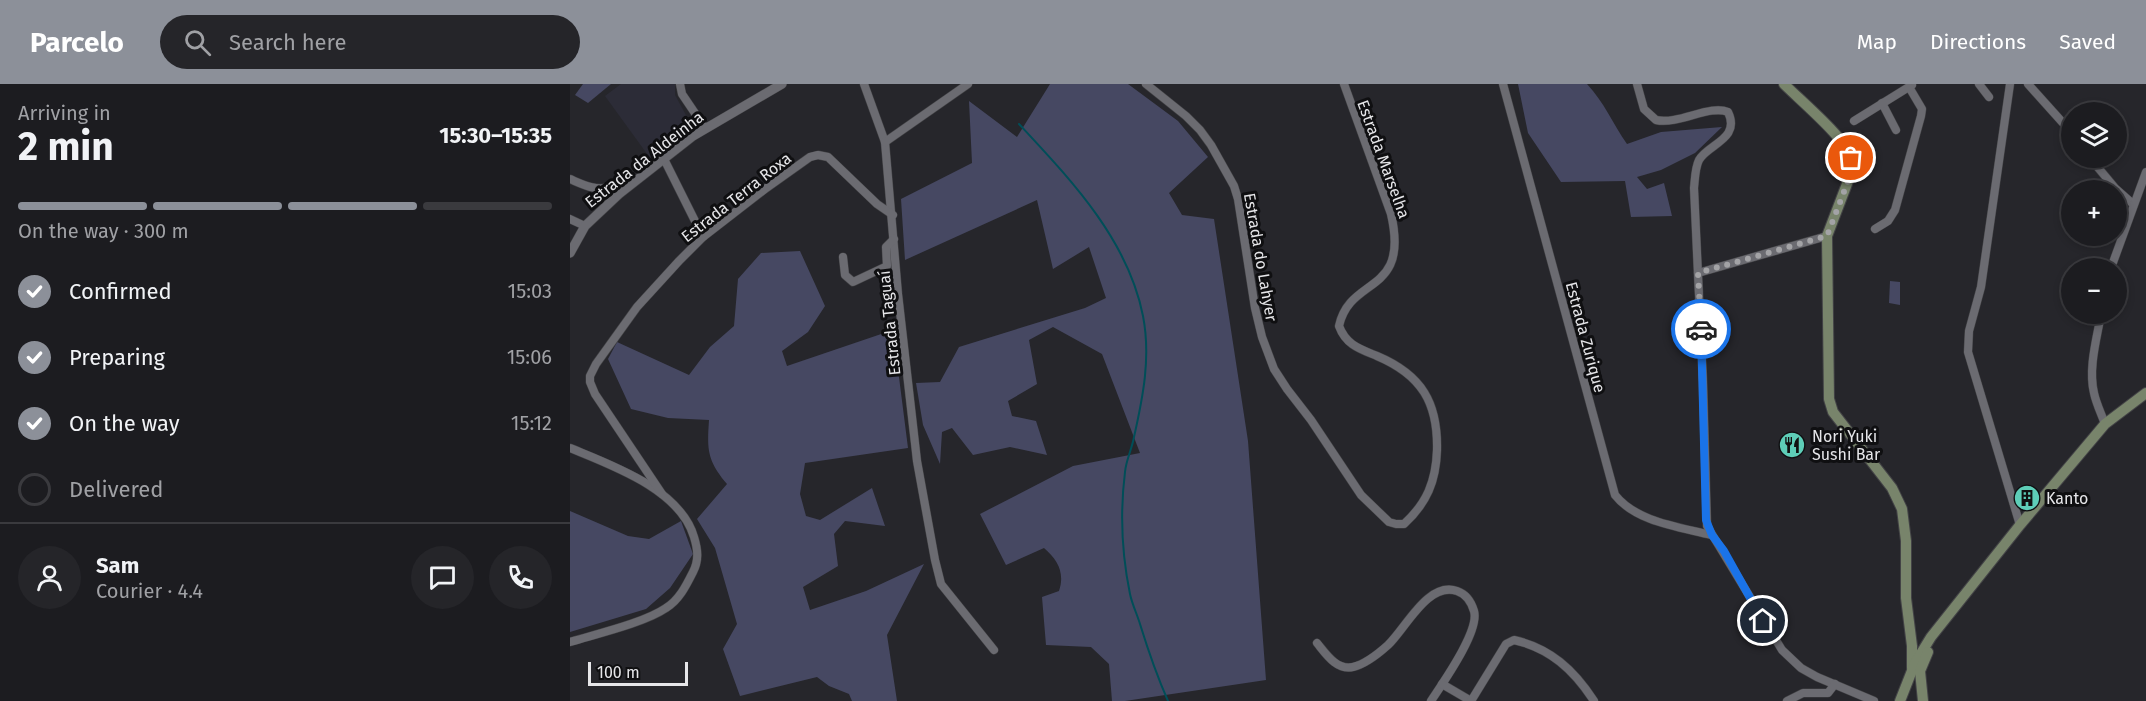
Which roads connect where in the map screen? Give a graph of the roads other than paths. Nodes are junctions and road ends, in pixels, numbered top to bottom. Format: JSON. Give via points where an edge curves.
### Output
{"nodes":[{"id":1,"x":680,"y":84,"type":"edge"},
{"id":2,"x":782,"y":84,"type":"edge"},
{"id":3,"x":864,"y":84,"type":"edge"},
{"id":4,"x":968,"y":84,"type":"edge"},
{"id":5,"x":1146,"y":84,"type":"edge"},
{"id":6,"x":1344,"y":84,"type":"edge"},
{"id":7,"x":1503,"y":84,"type":"edge"},
{"id":8,"x":1637,"y":84,"type":"edge"},
{"id":9,"x":1784,"y":84,"type":"edge"},
{"id":10,"x":1979,"y":84,"type":"edge"},
{"id":11,"x":2010,"y":84,"type":"edge"},
{"id":12,"x":2028,"y":84,"type":"edge"},
{"id":13,"x":1911,"y":85,"type":"edge"},
{"id":14,"x":1989,"y":97,"type":"dead end"},
{"id":15,"x":1882,"y":103,"type":"junction"},
{"id":16,"x":1854,"y":121,"type":"dead end"},
{"id":17,"x":2061,"y":121,"type":"edge"},
{"id":18,"x":705,"y":128,"type":"junction"},
{"id":19,"x":1896,"y":130,"type":"dead end"},
{"id":20,"x":885,"y":142,"type":"junction"},
{"id":21,"x":664,"y":159,"type":"junction"},
{"id":22,"x":2098,"y":168,"type":"edge"},
{"id":23,"x":2146,"y":172,"type":"edge"},
{"id":24,"x":570,"y":178,"type":"edge"},
{"id":25,"x":636,"y":180,"type":"junction"},
{"id":26,"x":610,"y":187,"type":"junction"},
{"id":27,"x":619,"y":194,"type":"junction"},
{"id":28,"x":2133,"y":204,"type":"junction"},
{"id":29,"x":892,"y":215,"type":"junction"},
{"id":30,"x":570,"y":219,"type":"edge"},
{"id":31,"x":585,"y":226,"type":"junction"},
{"id":32,"x":1875,"y":229,"type":"dead end"},
{"id":33,"x":1827,"y":236,"type":"junction"},
{"id":34,"x":703,"y":237,"type":"junction"},
{"id":35,"x":894,"y":238,"type":"junction"},
{"id":36,"x":570,"y":253,"type":"edge"},
{"id":37,"x":843,"y":256,"type":"dead end"},
{"id":38,"x":2114,"y":258,"type":"edge"},
{"id":39,"x":1698,"y":273,"type":"junction"},
{"id":40,"x":2099,"y":324,"type":"edge"},
{"id":41,"x":2146,"y":393,"type":"edge"},
{"id":42,"x":2105,"y":423,"type":"junction"},
{"id":43,"x":570,"y":448,"type":"edge"},
{"id":44,"x":662,"y":494,"type":"junction"},
{"id":45,"x":1404,"y":524,"type":"joint"},
{"id":46,"x":2020,"y":525,"type":"junction"},
{"id":47,"x":1712,"y":535,"type":"junction"},
{"id":48,"x":570,"y":642,"type":"edge"},
{"id":49,"x":1317,"y":644,"type":"dead end"},
{"id":50,"x":1912,"y":646,"type":"junction"},
{"id":51,"x":994,"y":650,"type":"dead end"},
{"id":52,"x":1921,"y":658,"type":"junction"},
{"id":53,"x":1916,"y":670,"type":"junction"},
{"id":54,"x":1442,"y":684,"type":"junction"},
{"id":55,"x":1835,"y":684,"type":"junction"},
{"id":56,"x":1431,"y":701,"type":"edge"},
{"id":57,"x":1471,"y":701,"type":"edge"},
{"id":58,"x":1594,"y":701,"type":"edge"},
{"id":59,"x":1787,"y":701,"type":"edge"},
{"id":60,"x":1874,"y":701,"type":"edge"},
{"id":61,"x":1900,"y":701,"type":"edge"},
{"id":62,"x":1923,"y":701,"type":"edge"}],
"edges":[{"from":1,"to":18,"type":"street","via":[[682,94]]},
{"from":2,"to":18,"type":"street","name":"Estrada da Aldeinha"},
{"from":3,"to":20,"type":"street","name":"Estrada Taguaí"},
{"from":4,"to":20,"type":"street"},
{"from":5,"to":45,"type":"street","name":"Estrada do Lahyer","via":[[1200,130],[1234,186],[1254,308],[1274,369],[1361,495],[1389,522]]},
{"from":6,"to":45,"type":"street","name":"Estrada Marselha","via":[[1391,214],[1396,249],[1387,273],[1350,305],[1339,326],[1357,349],[1389,362],[1421,386],[1431,403],[1437,427],[1434,479],[1423,503]]},
{"from":7,"to":47,"type":"street","name":"Estrada Zurique","via":[[1615,495],[1625,505],[1653,519]]},
{"from":8,"to":39,"type":"street","via":[[1644,109],[1656,120],[1714,110],[1726,111],[1730,116],[1730,131],[1701,156],[1696,170]]},
{"from":9,"to":33,"type":"main road","via":[[1839,138],[1851,158],[1850,176]]},
{"from":10,"to":14,"type":"street"},
{"from":11,"to":46,"type":"street","via":[[1968,352]]},
{"from":12,"to":17,"type":"street"},
{"from":13,"to":15,"type":"street"},
{"from":13,"to":32,"type":"street","via":[[1922,109],[1921,116],[1895,210],[1888,221]]},
{"from":15,"to":16,"type":"street"},
{"from":15,"to":19,"type":"street"},
{"from":18,"to":21,"type":"street","name":"Estrada da Aldeinha"},
{"from":20,"to":29,"type":"street","name":"Estrada Taguaí"},
{"from":21,"to":25,"type":"street","name":"Estrada da Aldeinha"},
{"from":21,"to":34,"type":"street"},
{"from":22,"to":28,"type":"street"},
{"from":23,"to":28,"type":"street"},
{"from":24,"to":26,"type":"street","via":[[588,187]]},
{"from":25,"to":26,"type":"street","via":[[627,179]]},
{"from":25,"to":27,"type":"street","name":"Estrada da Aldeinha"},
{"from":26,"to":27,"type":"street"},
{"from":27,"to":31,"type":"street","name":"Estrada da Aldeinha"},
{"from":28,"to":38,"type":"street"},
{"from":29,"to":34,"type":"street","name":"Estrada Terra Roxa","via":[[828,157],[818,155],[794,167]]},
{"from":29,"to":35,"type":"street","name":"Estrada Taguaí"},
{"from":30,"to":31,"type":"street"},
{"from":31,"to":36,"type":"street","name":"Estrada da Aldeinha"},
{"from":33,"to":39,"type":"street"},
{"from":33,"to":50,"type":"main road","via":[[1830,407],[1892,488],[1902,509]]},
{"from":34,"to":44,"type":"street","name":"Estrada Terra Roxa","via":[[637,308],[590,376],[595,394]]},
{"from":35,"to":37,"type":"street","via":[[886,247],[887,266],[853,282],[845,275]]},
{"from":35,"to":51,"type":"street","name":"Estrada Taguaí","via":[[917,461],[935,560],[941,584]]},
{"from":39,"to":47,"type":"street","via":[[1706,520]]},
{"from":40,"to":42,"type":"street","via":[[2093,391]]},
{"from":41,"to":42,"type":"main road"},
{"from":42,"to":46,"type":"main road"},
{"from":43,"to":44,"type":"street"},
{"from":44,"to":48,"type":"street","via":[[686,520],[698,549],[697,564],[687,585],[675,601],[655,614]]},
{"from":46,"to":52,"type":"main road","via":[[1944,622]]},
{"from":47,"to":55,"type":"street","via":[[1782,650],[1801,668]]},
{"from":49,"to":54,"type":"street","via":[[1342,667],[1363,664],[1388,645],[1426,600],[1443,590],[1454,590],[1470,602],[1474,622]]},
{"from":50,"to":52,"type":"main road"},
{"from":50,"to":53,"type":"main road"},
{"from":52,"to":53,"type":"main road"},
{"from":53,"to":61,"type":"main road"},
{"from":53,"to":62,"type":"main road"},
{"from":54,"to":56,"type":"street"},
{"from":54,"to":57,"type":"street"},
{"from":55,"to":59,"type":"street","via":[[1828,693],[1803,693]]},
{"from":55,"to":60,"type":"street"},
{"from":57,"to":58,"type":"street","via":[[1506,644],[1514,640],[1538,646],[1555,657],[1571,670]]}]}
